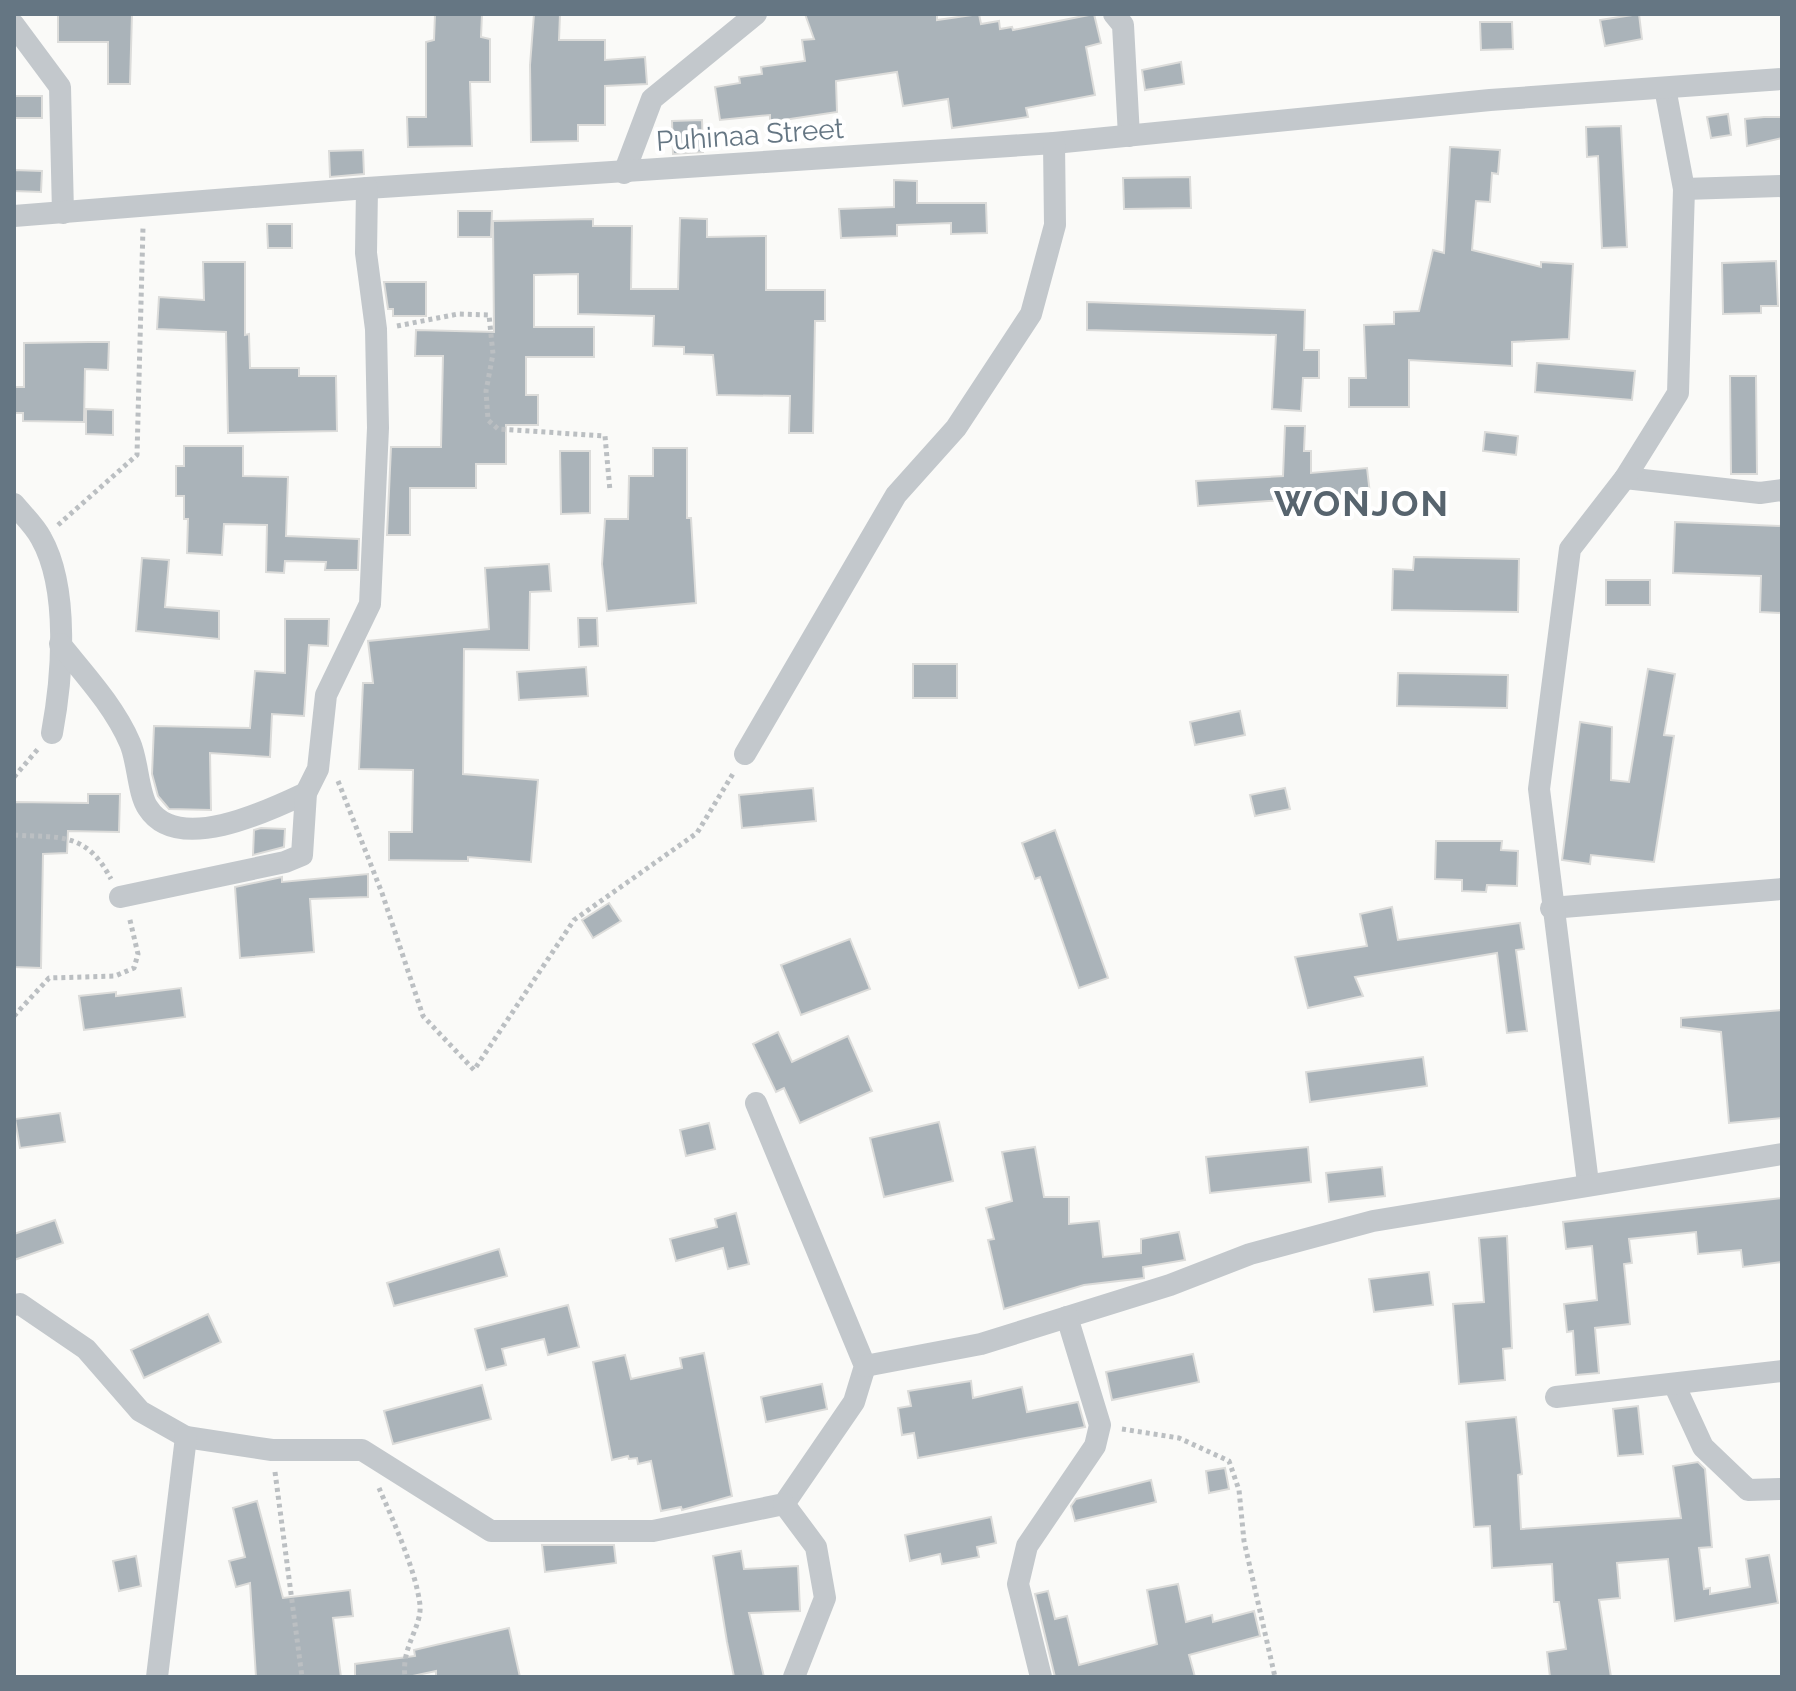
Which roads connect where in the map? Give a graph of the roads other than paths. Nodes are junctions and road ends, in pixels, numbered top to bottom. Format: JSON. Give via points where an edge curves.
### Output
{"nodes":[{"id":1,"x":1114,"y":14,"type":"edge"},
{"id":2,"x":747,"y":18,"type":"edge"},
{"id":3,"x":14,"y":25,"type":"edge"},
{"id":4,"x":1782,"y":79,"type":"edge"},
{"id":5,"x":1665,"y":88,"type":"junction"},
{"id":6,"x":1129,"y":136,"type":"junction"},
{"id":7,"x":1054,"y":143,"type":"junction"},
{"id":8,"x":624,"y":173,"type":"junction"},
{"id":9,"x":1782,"y":186,"type":"edge"},
{"id":10,"x":367,"y":188,"type":"junction"},
{"id":11,"x":1684,"y":189,"type":"junction"},
{"id":12,"x":63,"y":213,"type":"junction"},
{"id":13,"x":14,"y":216,"type":"edge"},
{"id":14,"x":1625,"y":478,"type":"junction"},
{"id":15,"x":1782,"y":490,"type":"edge"},
{"id":16,"x":14,"y":504,"type":"edge"},
{"id":17,"x":60,"y":644,"type":"junction"},
{"id":18,"x":52,"y":733,"type":"road end"},
{"id":19,"x":745,"y":754,"type":"road end"},
{"id":20,"x":306,"y":793,"type":"junction"},
{"id":21,"x":1782,"y":889,"type":"edge"},
{"id":22,"x":120,"y":897,"type":"road end"},
{"id":23,"x":1551,"y":908,"type":"junction"},
{"id":24,"x":756,"y":1103,"type":"dead end"},
{"id":25,"x":1782,"y":1154,"type":"edge"},
{"id":26,"x":1588,"y":1183,"type":"junction"},
{"id":27,"x":14,"y":1305,"type":"edge"},
{"id":28,"x":1067,"y":1317,"type":"junction"},
{"id":29,"x":865,"y":1366,"type":"junction"},
{"id":30,"x":1782,"y":1371,"type":"edge"},
{"id":31,"x":1674,"y":1384,"type":"junction"},
{"id":32,"x":1556,"y":1397,"type":"dead end"},
{"id":33,"x":186,"y":1437,"type":"junction"},
{"id":34,"x":1782,"y":1489,"type":"edge"},
{"id":35,"x":784,"y":1504,"type":"junction"},
{"id":36,"x":157,"y":1677,"type":"edge"},
{"id":37,"x":794,"y":1677,"type":"edge"},
{"id":38,"x":1041,"y":1677,"type":"edge"}],
"edges":[{"from":1,"to":6,"type":"street","via":[[1123,25]]},
{"from":2,"to":8,"type":"street","via":[[652,99]]},
{"from":3,"to":12,"type":"street","via":[[60,87]]},
{"from":4,"to":5,"type":"street","name":"Puhinaa Street"},
{"from":5,"to":6,"type":"street","name":"Puhinaa Street"},
{"from":5,"to":11,"type":"street"},
{"from":6,"to":7,"type":"street","name":"Puhinaa Street"},
{"from":7,"to":8,"type":"street","name":"Puhinaa Street"},
{"from":7,"to":19,"type":"street","via":[[1055,225],[1031,314],[956,428],[896,495]]},
{"from":8,"to":10,"type":"street","name":"Puhinaa Street"},
{"from":9,"to":11,"type":"street"},
{"from":10,"to":12,"type":"street","name":"Puhinaa Street"},
{"from":10,"to":20,"type":"street","via":[[378,428],[370,604],[326,695],[318,769]]},
{"from":11,"to":14,"type":"street","via":[[1678,393]]},
{"from":12,"to":13,"type":"street","name":"Puhinaa Street"},
{"from":14,"to":15,"type":"street","via":[[1760,493]]},
{"from":14,"to":23,"type":"street","via":[[1570,549],[1539,789]]},
{"from":16,"to":17,"type":"street","via":[[42,539],[60,599]]},
{"from":17,"to":18,"type":"street"},
{"from":17,"to":20,"type":"street","via":[[107,702],[130,743],[148,808],[171,826],[209,828],[250,820]]},
{"from":20,"to":22,"type":"street","via":[[302,855]]},
{"from":21,"to":23,"type":"street"},
{"from":23,"to":26,"type":"street"},
{"from":24,"to":29,"type":"street"},
{"from":25,"to":26,"type":"street"},
{"from":26,"to":28,"type":"street","via":[[1373,1221],[1250,1254]]},
{"from":27,"to":33,"type":"street","via":[[86,1349],[140,1411]]},
{"from":28,"to":29,"type":"street","via":[[981,1344]]},
{"from":28,"to":38,"type":"street","via":[[1100,1425],[1095,1446],[1027,1546],[1018,1584]]},
{"from":29,"to":35,"type":"street","via":[[854,1402]]},
{"from":30,"to":31,"type":"street"},
{"from":31,"to":32,"type":"street"},
{"from":31,"to":34,"type":"street","via":[[1703,1447],[1748,1490]]},
{"from":33,"to":35,"type":"street","via":[[272,1450],[362,1450],[491,1531],[653,1531]]},
{"from":33,"to":36,"type":"street"},
{"from":35,"to":37,"type":"street","via":[[816,1547],[825,1598]]}]}
